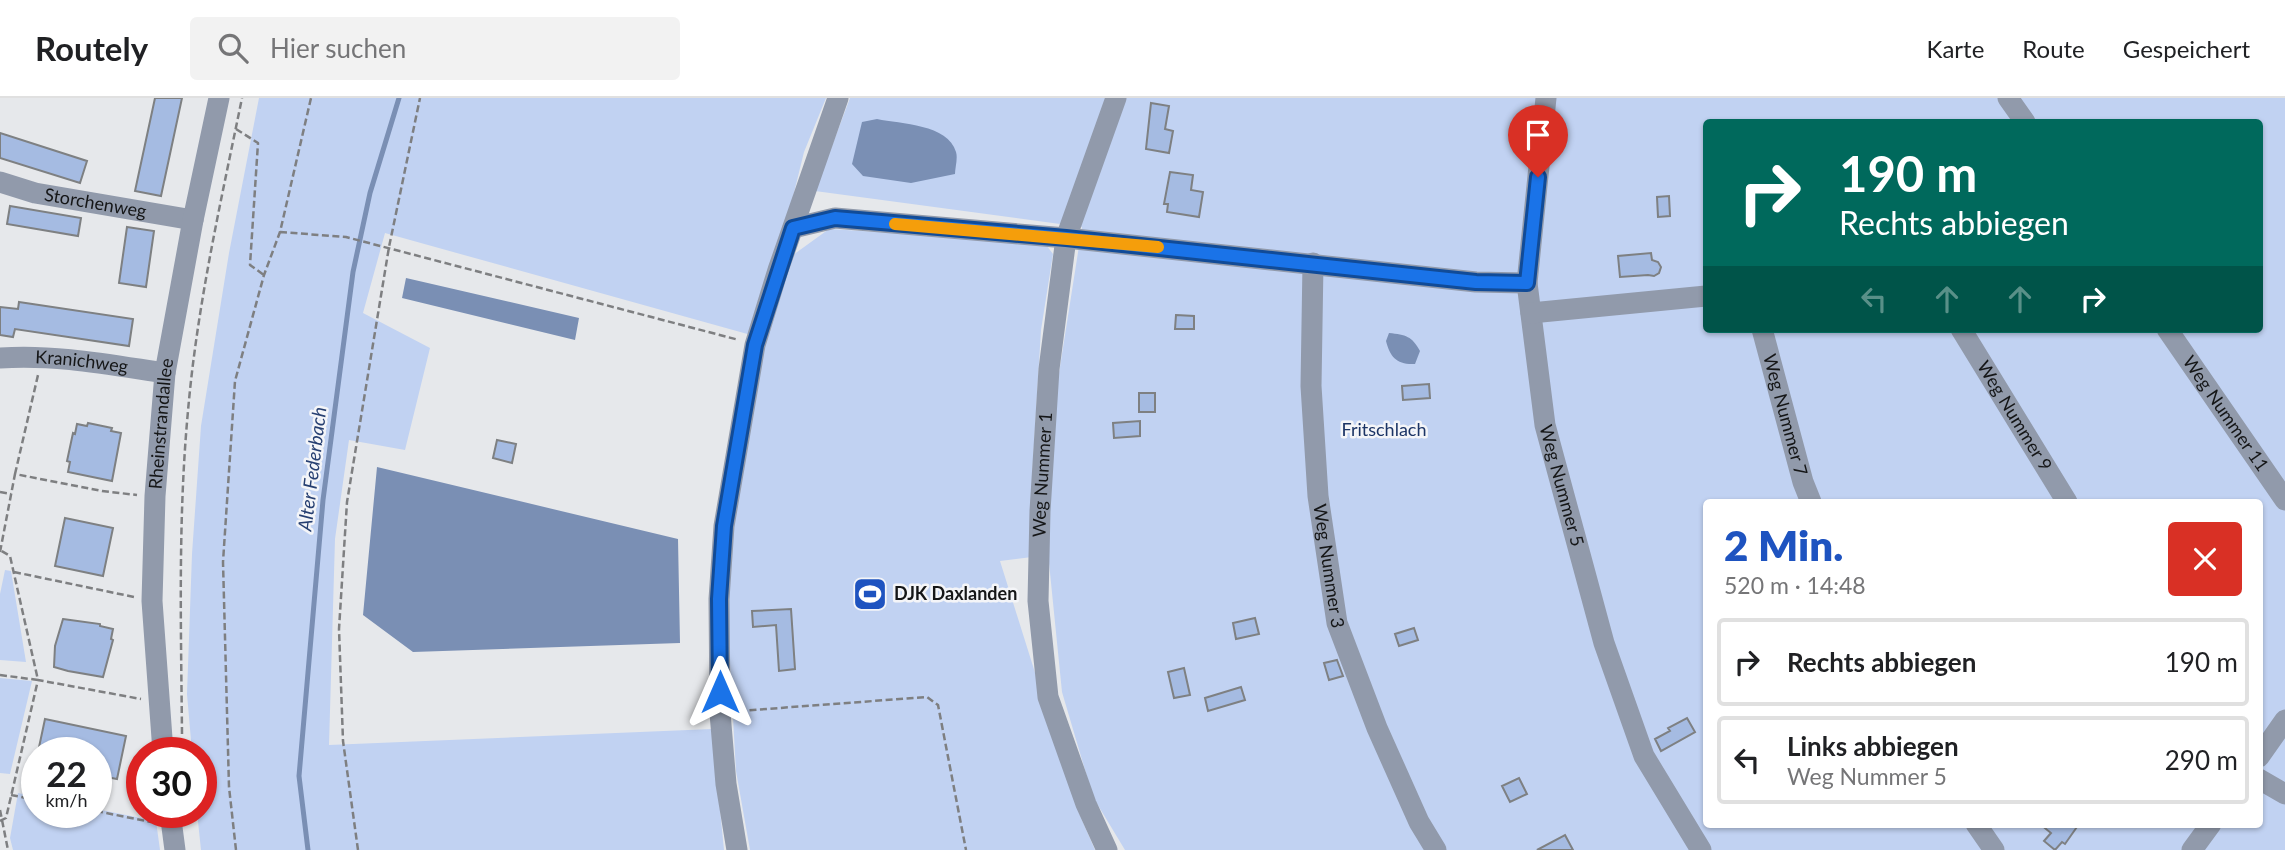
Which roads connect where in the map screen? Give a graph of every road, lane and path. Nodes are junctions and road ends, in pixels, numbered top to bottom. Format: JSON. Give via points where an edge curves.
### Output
{"nodes":[{"id":1,"x":219,"y":98,"type":"edge"},
{"id":2,"x":242,"y":98,"type":"edge"},
{"id":3,"x":311,"y":98,"type":"edge"},
{"id":4,"x":420,"y":98,"type":"edge"},
{"id":5,"x":838,"y":98,"type":"edge"},
{"id":6,"x":1116,"y":98,"type":"edge"},
{"id":7,"x":1546,"y":98,"type":"edge"},
{"id":8,"x":2008,"y":98,"type":"edge"},
{"id":9,"x":2023,"y":119,"type":"edge"},
{"id":10,"x":214,"y":125,"type":"junction"},
{"id":11,"x":236,"y":129,"type":"junction"},
{"id":12,"x":0,"y":182,"type":"edge"},
{"id":13,"x":193,"y":220,"type":"junction"},
{"id":14,"x":793,"y":228,"type":"junction"},
{"id":15,"x":280,"y":232,"type":"junction"},
{"id":16,"x":1066,"y":238,"type":"junction"},
{"id":17,"x":389,"y":247,"type":"junction"},
{"id":18,"x":1313,"y":263,"type":"junction"},
{"id":19,"x":264,"y":275,"type":"junction"},
{"id":20,"x":1527,"y":283,"type":"junction"},
{"id":21,"x":1703,"y":296,"type":"edge"},
{"id":22,"x":1531,"y":313,"type":"junction"},
{"id":23,"x":1763,"y":333,"type":"edge"},
{"id":24,"x":1963,"y":333,"type":"edge"},
{"id":25,"x":2170,"y":333,"type":"edge"},
{"id":26,"x":755,"y":345,"type":"junction"},
{"id":27,"x":40,"y":357,"type":"junction"},
{"id":28,"x":0,"y":358,"type":"edge"},
{"id":29,"x":165,"y":373,"type":"junction"},
{"id":30,"x":15,"y":474,"type":"junction"},
{"id":31,"x":0,"y":492,"type":"edge"},
{"id":32,"x":11,"y":494,"type":"junction"},
{"id":33,"x":155,"y":496,"type":"junction"},
{"id":34,"x":1810,"y":499,"type":"edge"},
{"id":35,"x":2065,"y":499,"type":"edge"},
{"id":36,"x":2285,"y":500,"type":"edge"},
{"id":37,"x":0,"y":548,"type":"edge"},
{"id":38,"x":14,"y":572,"type":"junction"},
{"id":39,"x":152,"y":601,"type":"junction"},
{"id":40,"x":0,"y":675,"type":"edge"},
{"id":41,"x":38,"y":680,"type":"junction"},
{"id":42,"x":159,"y":702,"type":"junction"},
{"id":43,"x":720,"y":713,"type":"junction"},
{"id":44,"x":2285,"y":720,"type":"edge"},
{"id":45,"x":162,"y":737,"type":"edge"},
{"id":46,"x":182,"y":737,"type":"edge"},
{"id":47,"x":2263,"y":751,"type":"edge"},
{"id":48,"x":2263,"y":781,"type":"edge"},
{"id":49,"x":2285,"y":794,"type":"edge"},
{"id":50,"x":11,"y":795,"type":"junction"},
{"id":51,"x":21,"y":797,"type":"edge"},
{"id":52,"x":0,"y":810,"type":"edge"},
{"id":53,"x":1,"y":821,"type":"edge"},
{"id":54,"x":167,"y":828,"type":"edge"},
{"id":55,"x":1979,"y":828,"type":"edge"},
{"id":56,"x":2208,"y":828,"type":"edge"},
{"id":57,"x":8,"y":850,"type":"edge"},
{"id":58,"x":175,"y":850,"type":"edge"},
{"id":59,"x":236,"y":850,"type":"edge"},
{"id":60,"x":358,"y":850,"type":"edge"},
{"id":61,"x":737,"y":850,"type":"edge"},
{"id":62,"x":966,"y":850,"type":"edge"},
{"id":63,"x":1107,"y":850,"type":"edge"},
{"id":64,"x":1436,"y":850,"type":"edge"},
{"id":65,"x":1701,"y":850,"type":"edge"},
{"id":66,"x":1994,"y":850,"type":"edge"},
{"id":67,"x":2192,"y":850,"type":"edge"}],
"edges":[{"from":1,"to":10,"type":"street","name":"Rheinstrandallee"},
{"from":2,"to":11,"type":"path"},
{"from":3,"to":15,"type":"path"},
{"from":4,"to":17,"type":"path"},
{"from":5,"to":14,"type":"street"},
{"from":6,"to":16,"type":"street","name":"Weg Nummer 1"},
{"from":7,"to":20,"type":"street","name":"Weg Nummer 5"},
{"from":8,"to":9,"type":"street"},
{"from":10,"to":11,"type":"path"},
{"from":10,"to":13,"type":"street","name":"Rheinstrandallee"},
{"from":11,"to":19,"type":"path","via":[[258,143],[250,265]]},
{"from":11,"to":46,"type":"path","via":[[188,410],[180,550]]},
{"from":12,"to":13,"type":"street","name":"Storchenweg","via":[[35,193]]},
{"from":13,"to":29,"type":"street","name":"Rheinstrandallee"},
{"from":14,"to":16,"type":"street","via":[[835,218]]},
{"from":14,"to":26,"type":"street"},
{"from":15,"to":17,"type":"path","via":[[346,237]]},
{"from":15,"to":19,"type":"path"},
{"from":16,"to":18,"type":"street"},
{"from":16,"to":63,"type":"street","name":"Weg Nummer 1","via":[[1049,369],[1038,601],[1048,697]]},
{"from":17,"to":26,"type":"path"},
{"from":17,"to":60,"type":"path","via":[[347,502],[339,629],[343,741]]},
{"from":18,"to":20,"type":"street","via":[[1476,282]]},
{"from":18,"to":64,"type":"street","name":"Weg Nummer 3","via":[[1311,386],[1318,496],[1337,624],[1393,763]]},
{"from":19,"to":59,"type":"path","via":[[235,381],[223,562],[229,787]]},
{"from":20,"to":22,"type":"street","name":"Weg Nummer 5"},
{"from":21,"to":22,"type":"street"},
{"from":22,"to":65,"type":"street","name":"Weg Nummer 5","via":[[1545,425],[1604,643],[1644,756]]},
{"from":23,"to":34,"type":"street","name":"Weg Nummer 7"},
{"from":24,"to":35,"type":"street","name":"Weg Nummer 9"},
{"from":25,"to":36,"type":"street","name":"Weg Nummer 11"},
{"from":26,"to":43,"type":"street","via":[[724,526]]},
{"from":27,"to":28,"type":"street","name":"Kranichweg"},
{"from":27,"to":29,"type":"street","name":"Kranichweg"},
{"from":27,"to":30,"type":"path","via":[[38,384]]},
{"from":29,"to":33,"type":"street","name":"Rheinstrandallee"},
{"from":30,"to":32,"type":"path"},
{"from":30,"to":33,"type":"path"},
{"from":31,"to":32,"type":"path"},
{"from":32,"to":37,"type":"path"},
{"from":33,"to":39,"type":"street","name":"Rheinstrandallee"},
{"from":37,"to":38,"type":"path","via":[[10,556]]},
{"from":38,"to":39,"type":"path"},
{"from":38,"to":41,"type":"path"},
{"from":39,"to":42,"type":"street","name":"Rheinstrandallee"},
{"from":40,"to":41,"type":"path"},
{"from":41,"to":42,"type":"path"},
{"from":41,"to":50,"type":"path"},
{"from":42,"to":45,"type":"street","name":"Rheinstrandallee"},
{"from":43,"to":61,"type":"street"},
{"from":43,"to":62,"type":"path","via":[[927,696],[938,705]]},
{"from":44,"to":47,"type":"street"},
{"from":48,"to":49,"type":"street"},
{"from":50,"to":51,"type":"path"},
{"from":50,"to":53,"type":"path","via":[[6,818]]},
{"from":52,"to":53,"type":"path"},
{"from":53,"to":57,"type":"path"},
{"from":54,"to":58,"type":"street"},
{"from":55,"to":66,"type":"street"},
{"from":56,"to":67,"type":"street"}]}
